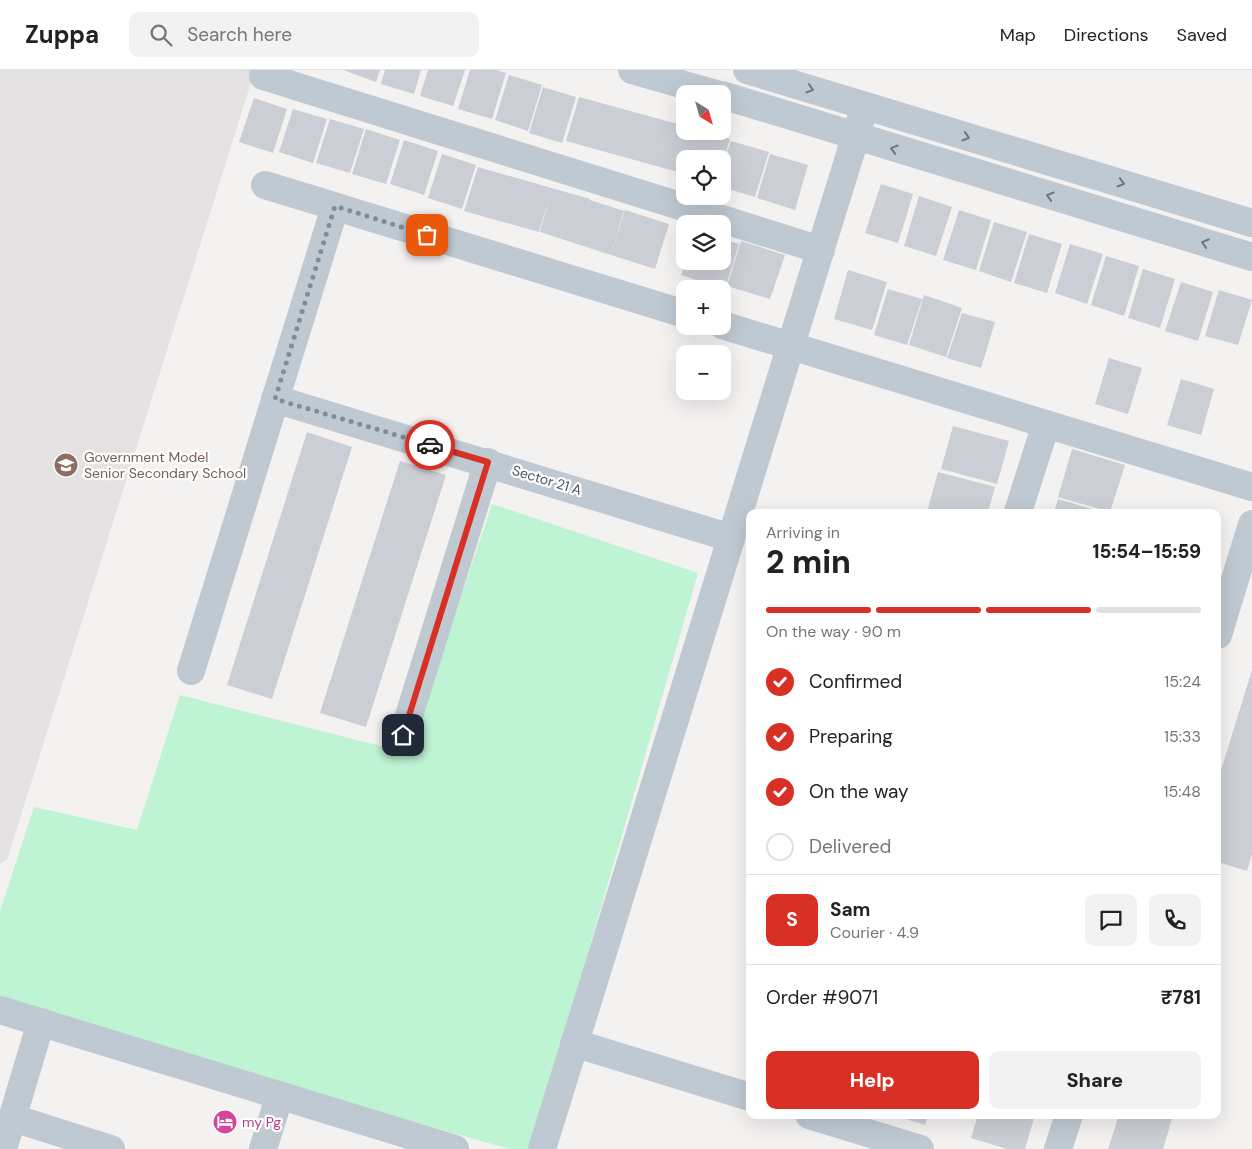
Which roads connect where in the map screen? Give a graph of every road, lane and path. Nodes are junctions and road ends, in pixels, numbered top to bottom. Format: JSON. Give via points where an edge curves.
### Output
{"nodes":[{"id":1,"x":632,"y":70,"type":"edge"},
{"id":2,"x":762,"y":72,"type":"edge"},
{"id":3,"x":263,"y":76,"type":"dead end"},
{"id":4,"x":684,"y":85,"type":"edge"},
{"id":5,"x":731,"y":98,"type":"edge"},
{"id":6,"x":760,"y":106,"type":"junction"},
{"id":7,"x":865,"y":106,"type":"junction"},
{"id":8,"x":855,"y":137,"type":"junction"},
{"id":9,"x":265,"y":185,"type":"dead end"},
{"id":10,"x":335,"y":206,"type":"junction"},
{"id":11,"x":1252,"y":223,"type":"edge"},
{"id":12,"x":820,"y":250,"type":"junction"},
{"id":13,"x":1252,"y":257,"type":"edge"},
{"id":14,"x":676,"y":311,"type":"edge"},
{"id":15,"x":731,"y":328,"type":"edge"},
{"id":16,"x":791,"y":346,"type":"junction"},
{"id":17,"x":275,"y":399,"type":"junction"},
{"id":18,"x":1046,"y":424,"type":"junction"},
{"id":19,"x":488,"y":462,"type":"junction"},
{"id":20,"x":1252,"y":487,"type":"edge"},
{"id":21,"x":1019,"y":509,"type":"edge"},
{"id":22,"x":1252,"y":524,"type":"edge"},
{"id":23,"x":731,"y":538,"type":"junction"},
{"id":24,"x":1221,"y":625,"type":"edge"},
{"id":25,"x":191,"y":671,"type":"dead end"},
{"id":26,"x":403,"y":735,"type":"dead end"},
{"id":27,"x":0,"y":1010,"type":"edge"},
{"id":28,"x":41,"y":1022,"type":"junction"},
{"id":29,"x":574,"y":1043,"type":"junction"},
{"id":30,"x":280,"y":1095,"type":"junction"},
{"id":31,"x":746,"y":1096,"type":"edge"},
{"id":32,"x":13,"y":1118,"type":"junction"},
{"id":33,"x":829,"y":1119,"type":"edge"},
{"id":34,"x":1068,"y":1119,"type":"edge"},
{"id":35,"x":105,"y":1148,"type":"edge"},
{"id":36,"x":3,"y":1149,"type":"edge"},
{"id":37,"x":263,"y":1149,"type":"edge"},
{"id":38,"x":455,"y":1149,"type":"edge"},
{"id":39,"x":542,"y":1149,"type":"edge"},
{"id":40,"x":920,"y":1149,"type":"edge"},
{"id":41,"x":1058,"y":1149,"type":"edge"}],
"edges":[{"from":1,"to":4,"type":"street"},
{"from":2,"to":6,"type":"street"},
{"from":2,"to":7,"type":"street","one_way":true},
{"from":3,"to":12,"type":"street"},
{"from":5,"to":6,"type":"street"},
{"from":6,"to":8,"type":"street"},
{"from":7,"to":8,"type":"street"},
{"from":7,"to":11,"type":"street","one_way":true},
{"from":8,"to":12,"type":"street"},
{"from":13,"to":8,"type":"street","one_way":true},
{"from":9,"to":10,"type":"street"},
{"from":10,"to":14,"type":"street"},
{"from":10,"to":17,"type":"street"},
{"from":12,"to":16,"type":"street"},
{"from":15,"to":16,"type":"street"},
{"from":16,"to":18,"type":"street"},
{"from":16,"to":23,"type":"street"},
{"from":17,"to":19,"type":"street","name":"Sector 21 A"},
{"from":17,"to":25,"type":"street"},
{"from":18,"to":20,"type":"street"},
{"from":18,"to":21,"type":"street"},
{"from":19,"to":23,"type":"street","name":"Sector 21 A"},
{"from":19,"to":26,"type":"street"},
{"from":22,"to":24,"type":"street"},
{"from":23,"to":29,"type":"street"},
{"from":27,"to":28,"type":"street"},
{"from":28,"to":30,"type":"street"},
{"from":28,"to":32,"type":"street"},
{"from":29,"to":31,"type":"street"},
{"from":29,"to":39,"type":"street"},
{"from":30,"to":37,"type":"street"},
{"from":30,"to":38,"type":"street"},
{"from":32,"to":35,"type":"street"},
{"from":32,"to":36,"type":"street"},
{"from":33,"to":40,"type":"street"},
{"from":34,"to":41,"type":"street"}]}
